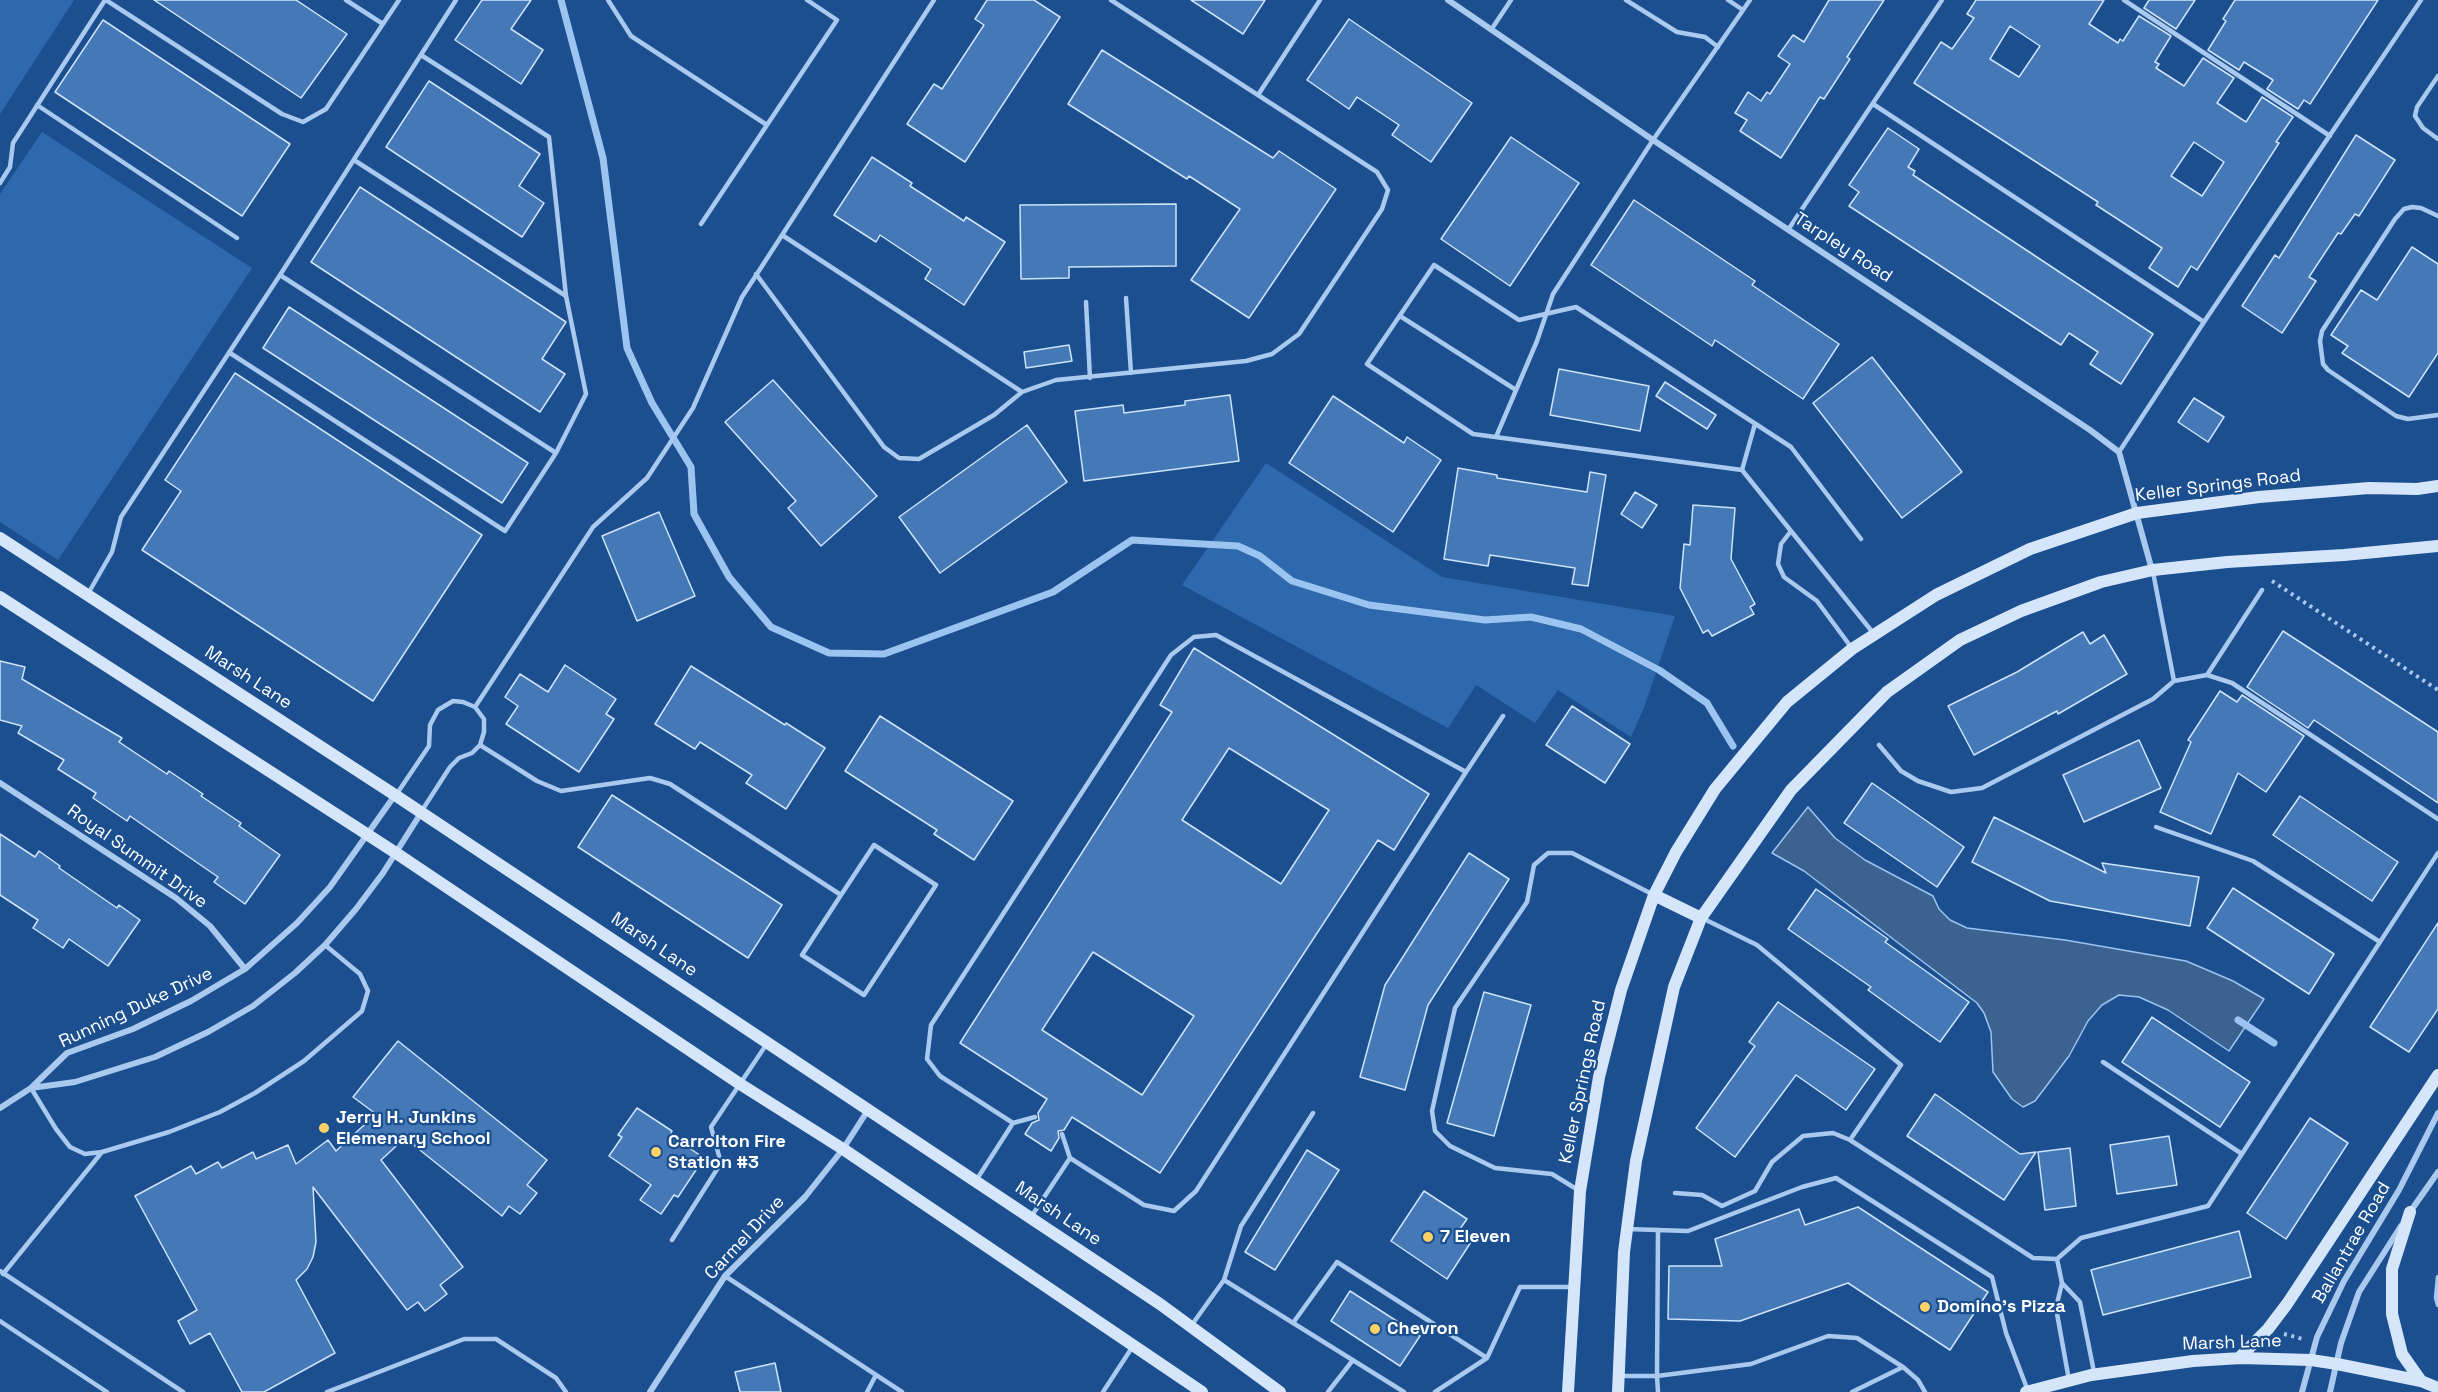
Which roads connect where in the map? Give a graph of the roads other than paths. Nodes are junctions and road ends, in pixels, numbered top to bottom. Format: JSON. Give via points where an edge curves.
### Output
{"nodes":[{"id":1,"x":106,"y":0,"type":"edge"},
{"id":2,"x":346,"y":0,"type":"edge"},
{"id":3,"x":399,"y":0,"type":"edge"},
{"id":4,"x":456,"y":0,"type":"edge"},
{"id":5,"x":608,"y":0,"type":"edge"},
{"id":6,"x":807,"y":0,"type":"edge"},
{"id":7,"x":934,"y":0,"type":"edge"},
{"id":8,"x":1111,"y":0,"type":"edge"},
{"id":9,"x":1320,"y":0,"type":"edge"},
{"id":10,"x":1448,"y":0,"type":"edge"},
{"id":11,"x":1511,"y":0,"type":"edge"},
{"id":12,"x":1626,"y":0,"type":"edge"},
{"id":13,"x":1728,"y":0,"type":"edge"},
{"id":14,"x":1750,"y":0,"type":"edge"},
{"id":15,"x":1942,"y":0,"type":"edge"},
{"id":16,"x":2124,"y":0,"type":"edge"},
{"id":17,"x":2421,"y":0,"type":"edge"},
{"id":18,"x":1743,"y":10,"type":"junction"},
{"id":19,"x":383,"y":24,"type":"junction"},
{"id":20,"x":1491,"y":30,"type":"junction"},
{"id":21,"x":1718,"y":46,"type":"junction"},
{"id":22,"x":421,"y":55,"type":"junction"},
{"id":23,"x":2438,"y":76,"type":"edge"},
{"id":24,"x":1258,"y":95,"type":"junction"},
{"id":25,"x":1873,"y":104,"type":"junction"},
{"id":26,"x":37,"y":105,"type":"junction"},
{"id":27,"x":767,"y":126,"type":"junction"},
{"id":28,"x":2330,"y":136,"type":"junction"},
{"id":29,"x":2438,"y":139,"type":"edge"},
{"id":30,"x":1653,"y":140,"type":"junction"},
{"id":31,"x":354,"y":160,"type":"junction"},
{"id":32,"x":0,"y":183,"type":"edge"},
{"id":33,"x":2438,"y":216,"type":"edge"},
{"id":34,"x":701,"y":225,"type":"dead end"},
{"id":35,"x":1788,"y":230,"type":"junction"},
{"id":36,"x":782,"y":235,"type":"junction"},
{"id":37,"x":237,"y":238,"type":"dead end"},
{"id":38,"x":756,"y":274,"type":"junction"},
{"id":39,"x":280,"y":275,"type":"junction"},
{"id":40,"x":566,"y":296,"type":"junction"},
{"id":41,"x":1126,"y":298,"type":"dead end"},
{"id":42,"x":1086,"y":302,"type":"dead end"},
{"id":43,"x":1545,"y":314,"type":"junction"},
{"id":44,"x":1400,"y":316,"type":"junction"},
{"id":45,"x":2204,"y":322,"type":"junction"},
{"id":46,"x":230,"y":353,"type":"junction"},
{"id":47,"x":1131,"y":373,"type":"junction"},
{"id":48,"x":1090,"y":378,"type":"junction"},
{"id":49,"x":1516,"y":390,"type":"junction"},
{"id":50,"x":1022,"y":392,"type":"junction"},
{"id":51,"x":2438,"y":414,"type":"edge"},
{"id":52,"x":1755,"y":424,"type":"junction"},
{"id":53,"x":1496,"y":437,"type":"junction"},
{"id":54,"x":2119,"y":452,"type":"junction"},
{"id":55,"x":556,"y":453,"type":"junction"},
{"id":56,"x":1742,"y":470,"type":"junction"},
{"id":57,"x":2438,"y":486,"type":"edge"},
{"id":58,"x":2137,"y":513,"type":"junction"},
{"id":59,"x":1791,"y":531,"type":"junction"},
{"id":60,"x":0,"y":538,"type":"edge"},
{"id":61,"x":1861,"y":539,"type":"dead end"},
{"id":62,"x":2438,"y":546,"type":"edge"},
{"id":63,"x":2152,"y":570,"type":"junction"},
{"id":64,"x":2262,"y":591,"type":"dead end"},
{"id":65,"x":87,"y":595,"type":"junction"},
{"id":66,"x":0,"y":597,"type":"edge"},
{"id":67,"x":1874,"y":634,"type":"junction"},
{"id":68,"x":1852,"y":649,"type":"junction"},
{"id":69,"x":2207,"y":675,"type":"junction"},
{"id":70,"x":2174,"y":681,"type":"junction"},
{"id":71,"x":475,"y":707,"type":"junction"},
{"id":72,"x":1503,"y":716,"type":"dead end"},
{"id":73,"x":480,"y":745,"type":"junction"},
{"id":74,"x":1879,"y":745,"type":"dead end"},
{"id":75,"x":1466,"y":772,"type":"junction"},
{"id":76,"x":0,"y":783,"type":"edge"},
{"id":77,"x":396,"y":795,"type":"junction"},
{"id":78,"x":421,"y":812,"type":"junction"},
{"id":79,"x":2438,"y":819,"type":"edge"},
{"id":80,"x":2156,"y":827,"type":"dead end"},
{"id":81,"x":368,"y":835,"type":"junction"},
{"id":82,"x":396,"y":853,"type":"junction"},
{"id":83,"x":2438,"y":853,"type":"edge"},
{"id":84,"x":841,"y":895,"type":"junction"},
{"id":85,"x":1654,"y":895,"type":"junction"},
{"id":86,"x":1701,"y":918,"type":"junction"},
{"id":87,"x":2380,"y":942,"type":"junction"},
{"id":88,"x":325,"y":945,"type":"junction"},
{"id":89,"x":245,"y":969,"type":"junction"},
{"id":90,"x":768,"y":1042,"type":"junction"},
{"id":91,"x":2103,"y":1062,"type":"dead end"},
{"id":92,"x":2438,"y":1074,"type":"edge"},
{"id":93,"x":740,"y":1084,"type":"junction"},
{"id":94,"x":31,"y":1088,"type":"junction"},
{"id":95,"x":0,"y":1108,"type":"edge"},
{"id":96,"x":869,"y":1110,"type":"junction"},
{"id":97,"x":1313,"y":1113,"type":"dead end"},
{"id":98,"x":2438,"y":1113,"type":"edge"},
{"id":99,"x":1035,"y":1117,"type":"dead end"},
{"id":100,"x":1013,"y":1123,"type":"junction"},
{"id":101,"x":1062,"y":1134,"type":"dead end"},
{"id":102,"x":1850,"y":1140,"type":"junction"},
{"id":103,"x":843,"y":1149,"type":"junction"},
{"id":104,"x":102,"y":1152,"type":"junction"},
{"id":105,"x":2242,"y":1154,"type":"junction"},
{"id":106,"x":1070,"y":1158,"type":"junction"},
{"id":107,"x":2438,"y":1172,"type":"edge"},
{"id":108,"x":975,"y":1180,"type":"junction"},
{"id":109,"x":1580,"y":1191,"type":"junction"},
{"id":110,"x":1675,"y":1193,"type":"dead end"},
{"id":111,"x":2410,"y":1212,"type":"junction"},
{"id":112,"x":1031,"y":1218,"type":"junction"},
{"id":113,"x":1627,"y":1228,"type":"junction"},
{"id":114,"x":1658,"y":1230,"type":"junction"},
{"id":115,"x":672,"y":1240,"type":"dead end"},
{"id":116,"x":2057,"y":1259,"type":"junction"},
{"id":117,"x":2,"y":1272,"type":"edge"},
{"id":118,"x":725,"y":1276,"type":"junction"},
{"id":119,"x":2438,"y":1277,"type":"edge"},
{"id":120,"x":1224,"y":1280,"type":"junction"},
{"id":121,"x":2062,"y":1283,"type":"junction"},
{"id":122,"x":1574,"y":1287,"type":"junction"},
{"id":123,"x":2438,"y":1305,"type":"edge"},
{"id":124,"x":0,"y":1321,"type":"edge"},
{"id":125,"x":1293,"y":1323,"type":"junction"},
{"id":126,"x":1191,"y":1326,"type":"junction"},
{"id":127,"x":1133,"y":1346,"type":"junction"},
{"id":128,"x":1487,"y":1358,"type":"junction"},
{"id":129,"x":2239,"y":1358,"type":"junction"},
{"id":130,"x":1353,"y":1360,"type":"junction"},
{"id":131,"x":2311,"y":1360,"type":"junction"},
{"id":132,"x":2337,"y":1364,"type":"junction"},
{"id":133,"x":1903,"y":1367,"type":"junction"},
{"id":134,"x":876,"y":1375,"type":"junction"},
{"id":135,"x":2094,"y":1375,"type":"junction"},
{"id":136,"x":1619,"y":1376,"type":"junction"},
{"id":137,"x":1657,"y":1376,"type":"junction"},
{"id":138,"x":2069,"y":1381,"type":"junction"},
{"id":139,"x":2421,"y":1381,"type":"junction"},
{"id":140,"x":2438,"y":1388,"type":"edge"},
{"id":141,"x":107,"y":1392,"type":"edge"},
{"id":142,"x":183,"y":1392,"type":"edge"},
{"id":143,"x":327,"y":1392,"type":"edge"},
{"id":144,"x":566,"y":1392,"type":"edge"},
{"id":145,"x":650,"y":1392,"type":"edge"},
{"id":146,"x":867,"y":1392,"type":"edge"},
{"id":147,"x":902,"y":1392,"type":"edge"},
{"id":148,"x":1103,"y":1392,"type":"edge"},
{"id":149,"x":1202,"y":1392,"type":"edge"},
{"id":150,"x":1280,"y":1392,"type":"edge"},
{"id":151,"x":1328,"y":1392,"type":"edge"},
{"id":152,"x":1404,"y":1392,"type":"edge"},
{"id":153,"x":1435,"y":1392,"type":"edge"},
{"id":154,"x":1568,"y":1392,"type":"edge"},
{"id":155,"x":1618,"y":1392,"type":"edge"},
{"id":156,"x":1658,"y":1392,"type":"edge"},
{"id":157,"x":1852,"y":1392,"type":"edge"},
{"id":158,"x":1925,"y":1392,"type":"edge"},
{"id":159,"x":2027,"y":1392,"type":"edge"},
{"id":160,"x":2302,"y":1392,"type":"edge"},
{"id":161,"x":2330,"y":1392,"type":"edge"}],
"edges":[{"from":1,"to":19,"type":"lane","via":[[282,114],[303,122],[327,109]]},
{"from":1,"to":26,"type":"lane"},
{"from":2,"to":19,"type":"lane"},
{"from":3,"to":19,"type":"lane"},
{"from":4,"to":22,"type":"lane"},
{"from":5,"to":27,"type":"lane","via":[[632,36]]},
{"from":6,"to":27,"type":"lane","via":[[837,20]]},
{"from":7,"to":36,"type":"lane"},
{"from":8,"to":24,"type":"lane"},
{"from":9,"to":24,"type":"lane"},
{"from":10,"to":20,"type":"street","name":"Tarpley Road"},
{"from":11,"to":20,"type":"lane"},
{"from":12,"to":21,"type":"lane","via":[[1677,32],[1705,38]]},
{"from":13,"to":18,"type":"lane"},
{"from":14,"to":18,"type":"lane"},
{"from":15,"to":25,"type":"lane"},
{"from":16,"to":28,"type":"lane"},
{"from":17,"to":28,"type":"lane"},
{"from":18,"to":21,"type":"lane"},
{"from":20,"to":30,"type":"street","name":"Tarpley Road"},
{"from":21,"to":30,"type":"lane"},
{"from":22,"to":31,"type":"lane"},
{"from":22,"to":40,"type":"lane","via":[[549,137]]},
{"from":23,"to":29,"type":"lane","via":[[2415,116]]},
{"from":24,"to":47,"type":"lane","via":[[1377,172],[1388,190],[1382,209],[1299,334],[1272,354],[1246,361]]},
{"from":25,"to":35,"type":"lane"},
{"from":25,"to":45,"type":"lane"},
{"from":26,"to":32,"type":"lane","via":[[13,143],[10,167]]},
{"from":26,"to":37,"type":"lane"},
{"from":27,"to":34,"type":"lane"},
{"from":28,"to":45,"type":"lane"},
{"from":30,"to":35,"type":"street","name":"Tarpley Road"},
{"from":30,"to":43,"type":"lane","via":[[1553,294]]},
{"from":31,"to":39,"type":"lane"},
{"from":31,"to":40,"type":"lane"},
{"from":33,"to":51,"type":"lane","via":[[2421,208],[2404,209],[2322,331],[2320,341],[2323,364],[2328,370],[2396,416]]},
{"from":35,"to":54,"type":"street","name":"Tarpley Road"},
{"from":36,"to":38,"type":"lane"},
{"from":36,"to":50,"type":"lane"},
{"from":38,"to":50,"type":"lane","via":[[884,447],[899,459],[919,459],[994,415]]},
{"from":38,"to":71,"type":"lane","via":[[693,408],[648,478],[592,527]]},
{"from":39,"to":46,"type":"lane"},
{"from":39,"to":55,"type":"lane"},
{"from":40,"to":55,"type":"lane","via":[[586,394]]},
{"from":41,"to":47,"type":"lane"},
{"from":42,"to":48,"type":"lane"},
{"from":43,"to":44,"type":"lane","via":[[1519,320],[1434,265]]},
{"from":43,"to":49,"type":"lane"},
{"from":43,"to":52,"type":"lane","via":[[1576,307]]},
{"from":44,"to":49,"type":"lane"},
{"from":44,"to":53,"type":"lane","via":[[1368,364],[1473,434]]},
{"from":45,"to":54,"type":"lane"},
{"from":46,"to":55,"type":"lane","via":[[506,531]]},
{"from":46,"to":65,"type":"lane","via":[[121,517],[112,552]]},
{"from":47,"to":48,"type":"lane"},
{"from":48,"to":50,"type":"lane","via":[[1056,380]]},
{"from":49,"to":53,"type":"lane"},
{"from":52,"to":56,"type":"lane"},
{"from":52,"to":61,"type":"lane","via":[[1791,447]]},
{"from":53,"to":56,"type":"lane"},
{"from":54,"to":58,"type":"street"},
{"from":56,"to":59,"type":"lane"},
{"from":57,"to":58,"type":"main road","name":"Keller Springs Road","via":[[2259,497]]},
{"from":58,"to":63,"type":"street"},
{"from":58,"to":67,"type":"main road","name":"Keller Springs Road","via":[[2030,549],[1936,595]]},
{"from":59,"to":67,"type":"lane"},
{"from":59,"to":68,"type":"lane","via":[[1780,544],[1778,564],[1784,577],[1817,601]]},
{"from":60,"to":65,"type":"main road","name":"Marsh Lane"},
{"from":62,"to":63,"type":"main road"},
{"from":63,"to":70,"type":"lane"},
{"from":63,"to":86,"type":"main road","via":[[2101,582],[2021,611],[1960,640],[1887,692],[1791,790]]},
{"from":64,"to":69,"type":"lane"},
{"from":65,"to":77,"type":"main road","name":"Marsh Lane"},
{"from":66,"to":81,"type":"main road"},
{"from":67,"to":68,"type":"main road","name":"Keller Springs Road"},
{"from":68,"to":85,"type":"main road","name":"Keller Springs Road","via":[[1787,702],[1714,789]]},
{"from":69,"to":70,"type":"lane"},
{"from":69,"to":79,"type":"lane","via":[[2232,683]]},
{"from":70,"to":74,"type":"lane","via":[[2153,699],[1982,788],[1951,792],[1918,781],[1901,771]]},
{"from":71,"to":73,"type":"lane","via":[[484,719]]},
{"from":71,"to":77,"type":"lane","via":[[453,701],[438,710],[430,725],[429,746]]},
{"from":72,"to":75,"type":"lane"},
{"from":73,"to":78,"type":"lane","via":[[450,767]]},
{"from":73,"to":84,"type":"lane","via":[[537,781],[561,791],[650,778],[670,784]]},
{"from":75,"to":100,"type":"lane","via":[[1216,635],[1194,637],[1171,655],[931,1024],[927,1059],[940,1076]]},
{"from":75,"to":106,"type":"lane","via":[[1196,1191],[1174,1211],[1144,1205]]},
{"from":76,"to":89,"type":"street","name":"Royal Summit Drive","via":[[176,898],[210,926]]},
{"from":77,"to":78,"type":"main road","name":"Marsh Lane"},
{"from":77,"to":81,"type":"street","name":"Running Duke Drive"},
{"from":78,"to":82,"type":"street","name":"Running Duke Drive"},
{"from":78,"to":90,"type":"main road","name":"Marsh Lane"},
{"from":80,"to":87,"type":"lane","via":[[2253,861]]},
{"from":81,"to":82,"type":"main road"},
{"from":81,"to":89,"type":"street","name":"Running Duke Drive","via":[[330,887],[297,923]]},
{"from":82,"to":88,"type":"street","name":"Running Duke Drive"},
{"from":82,"to":93,"type":"main road"},
{"from":83,"to":87,"type":"lane"},
{"from":84,"to":84,"type":"lane","via":[[802,955],[864,995],[936,885],[874,845]]},
{"from":85,"to":86,"type":"main road"},
{"from":85,"to":109,"type":"main road","name":"Keller Springs Road","via":[[1621,990],[1602,1066]]},
{"from":85,"to":109,"type":"lane","via":[[1572,852],[1548,853],[1534,865],[1527,902],[1455,1008],[1432,1111],[1435,1131],[1450,1146],[1495,1168],[1552,1174]]},
{"from":86,"to":102,"type":"lane","via":[[1757,945],[1901,1065]]},
{"from":86,"to":113,"type":"main road","via":[[1674,987],[1640,1139]]},
{"from":87,"to":105,"type":"lane"},
{"from":88,"to":94,"type":"street","name":"Running Duke Drive","via":[[253,1006],[208,1032],[155,1057],[75,1082]]},
{"from":88,"to":104,"type":"lane","via":[[360,974],[368,991],[362,1011],[304,1061],[220,1112]]},
{"from":89,"to":94,"type":"street","name":"Running Duke Drive","via":[[133,1029],[67,1053]]},
{"from":90,"to":93,"type":"lane"},
{"from":90,"to":96,"type":"main road","name":"Marsh Lane"},
{"from":91,"to":105,"type":"lane"},
{"from":92,"to":129,"type":"main road","via":[[2287,1304]]},
{"from":93,"to":103,"type":"main road"},
{"from":93,"to":115,"type":"lane","via":[[711,1127],[722,1163]]},
{"from":94,"to":95,"type":"street","name":"Running Duke Drive"},
{"from":94,"to":104,"type":"lane","via":[[70,1147],[85,1154]]},
{"from":96,"to":103,"type":"street","name":"Carmel Drive"},
{"from":96,"to":108,"type":"main road","name":"Marsh Lane"},
{"from":97,"to":120,"type":"lane","via":[[1242,1226]]},
{"from":98,"to":131,"type":"street","name":"Ballantrae Road","via":[[2399,1190],[2344,1281],[2317,1337]]},
{"from":99,"to":100,"type":"lane"},
{"from":100,"to":108,"type":"lane"},
{"from":101,"to":106,"type":"lane"},
{"from":102,"to":110,"type":"lane","via":[[1833,1133],[1803,1137],[1772,1162],[1755,1191],[1722,1206],[1702,1195]]},
{"from":102,"to":116,"type":"lane","via":[[2033,1258]]},
{"from":103,"to":118,"type":"street","name":"Carmel Drive","via":[[805,1197]]},
{"from":103,"to":127,"type":"main road"},
{"from":104,"to":117,"type":"lane"},
{"from":105,"to":116,"type":"lane","via":[[2208,1206],[2081,1238]]},
{"from":106,"to":112,"type":"lane"},
{"from":107,"to":111,"type":"street","name":"Ballantrae Road"},
{"from":108,"to":112,"type":"main road","name":"Marsh Lane"},
{"from":109,"to":122,"type":"main road","name":"Keller Springs Road"},
{"from":111,"to":132,"type":"street","name":"Ballantrae Road","via":[[2359,1292]]},
{"from":111,"to":139,"type":"main road","via":[[2392,1269],[2392,1314],[2402,1354]]},
{"from":112,"to":126,"type":"main road","name":"Marsh Lane"},
{"from":113,"to":114,"type":"lane"},
{"from":113,"to":136,"type":"main road"},
{"from":114,"to":137,"type":"lane"},
{"from":114,"to":159,"type":"lane","via":[[1688,1231],[1836,1178],[1992,1278]]},
{"from":116,"to":121,"type":"lane"},
{"from":117,"to":142,"type":"lane"},
{"from":118,"to":134,"type":"lane"},
{"from":118,"to":145,"type":"street","name":"Carmel Drive"},
{"from":119,"to":123,"type":"lane"},
{"from":120,"to":125,"type":"lane"},
{"from":120,"to":126,"type":"lane"},
{"from":121,"to":135,"type":"lane","via":[[2080,1302]]},
{"from":121,"to":138,"type":"lane","via":[[2056,1308]]},
{"from":122,"to":128,"type":"lane","via":[[1520,1287]]},
{"from":122,"to":154,"type":"main road","name":"Keller Springs Road"},
{"from":124,"to":141,"type":"lane"},
{"from":125,"to":128,"type":"lane","via":[[1337,1262]]},
{"from":125,"to":130,"type":"lane"},
{"from":126,"to":150,"type":"main road","name":"Marsh Lane"},
{"from":127,"to":148,"type":"lane"},
{"from":127,"to":149,"type":"main road"},
{"from":128,"to":153,"type":"lane"},
{"from":129,"to":131,"type":"main road","name":"Marsh Lane"},
{"from":129,"to":135,"type":"main road","name":"Marsh Lane"},
{"from":130,"to":151,"type":"lane"},
{"from":130,"to":152,"type":"lane"},
{"from":131,"to":132,"type":"main road","name":"Marsh Lane"},
{"from":131,"to":160,"type":"street","name":"Ballantrae Road"},
{"from":132,"to":139,"type":"main road","name":"Marsh Lane"},
{"from":132,"to":161,"type":"street","name":"Ballantrae Road"},
{"from":133,"to":137,"type":"lane","via":[[1857,1338],[1828,1336],[1751,1364]]},
{"from":133,"to":157,"type":"lane"},
{"from":133,"to":158,"type":"lane"},
{"from":134,"to":146,"type":"lane"},
{"from":134,"to":147,"type":"lane"},
{"from":135,"to":138,"type":"main road","name":"Marsh Lane"},
{"from":136,"to":137,"type":"lane"},
{"from":136,"to":155,"type":"main road"},
{"from":137,"to":156,"type":"lane"},
{"from":138,"to":159,"type":"main road","name":"Marsh Lane"},
{"from":139,"to":140,"type":"main road","name":"Marsh Lane"},
{"from":143,"to":144,"type":"lane","via":[[464,1339],[496,1339],[556,1378]]}]}
